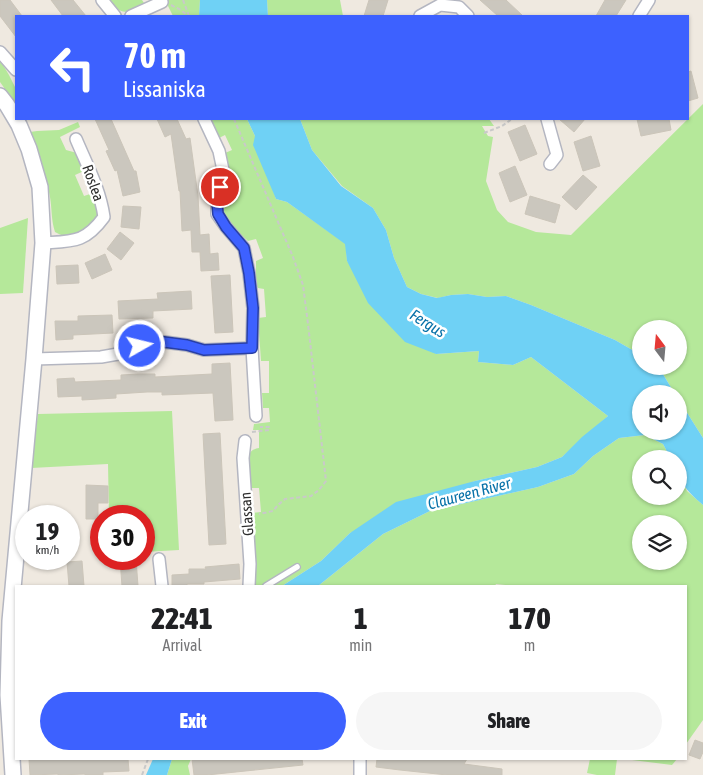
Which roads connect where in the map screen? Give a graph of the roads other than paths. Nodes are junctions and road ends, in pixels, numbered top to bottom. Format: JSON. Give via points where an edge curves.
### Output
{"nodes":[{"id":1,"x":102,"y":0,"type":"edge"},
{"id":2,"x":649,"y":0,"type":"edge"},
{"id":3,"x":162,"y":2,"type":"road end"},
{"id":4,"x":114,"y":15,"type":"edge"},
{"id":5,"x":133,"y":15,"type":"edge"},
{"id":6,"x":422,"y":15,"type":"edge"},
{"id":7,"x":467,"y":15,"type":"edge"},
{"id":8,"x":640,"y":15,"type":"edge"},
{"id":9,"x":0,"y":52,"type":"edge"},
{"id":10,"x":15,"y":69,"type":"edge"},
{"id":11,"x":0,"y":96,"type":"edge"},
{"id":12,"x":15,"y":118,"type":"edge"},
{"id":13,"x":16,"y":120,"type":"edge"},
{"id":14,"x":204,"y":120,"type":"edge"},
{"id":15,"x":546,"y":120,"type":"edge"},
{"id":16,"x":76,"y":139,"type":"dead end"},
{"id":17,"x":550,"y":164,"type":"dead end"},
{"id":18,"x":43,"y":243,"type":"junction"},
{"id":19,"x":252,"y":348,"type":"junction"},
{"id":20,"x":34,"y":359,"type":"junction"},
{"id":21,"x":258,"y":422,"type":"road end"},
{"id":22,"x":245,"y":441,"type":"road end"},
{"id":23,"x":159,"y":560,"type":"dead end"},
{"id":24,"x":297,"y":567,"type":"dead end"},
{"id":25,"x":162,"y":585,"type":"edge"},
{"id":26,"x":249,"y":585,"type":"edge"},
{"id":27,"x":268,"y":585,"type":"edge"},
{"id":28,"x":5,"y":621,"type":"edge"},
{"id":29,"x":13,"y":674,"type":"edge"},
{"id":30,"x":4,"y":695,"type":"edge"},
{"id":31,"x":360,"y":760,"type":"edge"},
{"id":32,"x":13,"y":775,"type":"edge"},
{"id":33,"x":360,"y":775,"type":"edge"}],
"edges":[{"from":1,"to":4,"type":"street"},
{"from":2,"to":8,"type":"street"},
{"from":3,"to":5,"type":"street"},
{"from":6,"to":7,"type":"street","via":[[440,5],[459,8]]},
{"from":9,"to":10,"type":"street"},
{"from":11,"to":12,"type":"street"},
{"from":13,"to":18,"type":"street","via":[[40,187]]},
{"from":14,"to":19,"type":"street","via":[[219,151],[223,170],[218,214],[244,248],[253,308]]},
{"from":15,"to":17,"type":"street","via":[[557,155]]},
{"from":16,"to":18,"type":"street","name":"Roslea","via":[[95,183],[104,217],[85,237],[68,242]]},
{"from":18,"to":20,"type":"street"},
{"from":19,"to":20,"type":"street","via":[[204,350],[164,342],[101,357]]},
{"from":19,"to":21,"type":"street"},
{"from":20,"to":28,"type":"street"},
{"from":22,"to":26,"type":"street","name":"Glassan"},
{"from":23,"to":25,"type":"street"},
{"from":24,"to":27,"type":"lane"},
{"from":28,"to":29,"type":"street"},
{"from":29,"to":30,"type":"street"},
{"from":30,"to":32,"type":"street"},
{"from":31,"to":33,"type":"street"}]}
